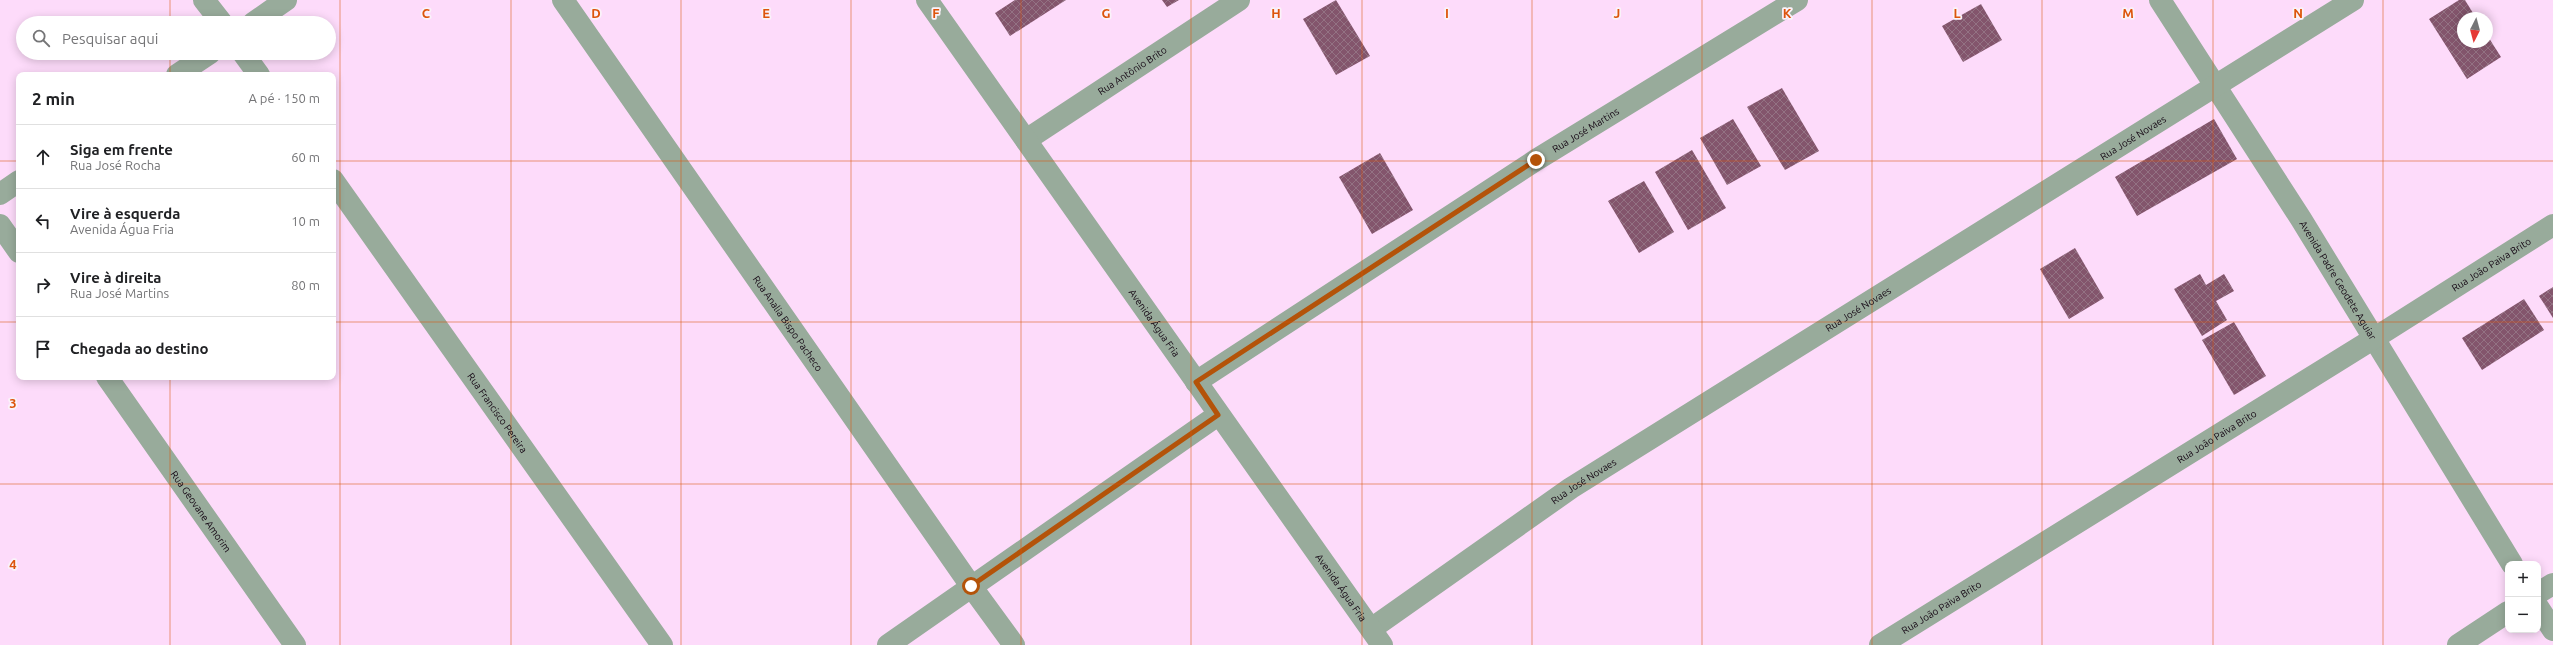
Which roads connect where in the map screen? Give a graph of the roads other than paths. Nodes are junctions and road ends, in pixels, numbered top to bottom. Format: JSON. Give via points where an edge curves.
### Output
{"nodes":[{"id":1,"x":204,"y":0,"type":"edge"},
{"id":2,"x":286,"y":0,"type":"edge"},
{"id":3,"x":563,"y":0,"type":"edge"},
{"id":4,"x":927,"y":0,"type":"edge"},
{"id":5,"x":1239,"y":0,"type":"edge"},
{"id":6,"x":1797,"y":0,"type":"edge"},
{"id":7,"x":2160,"y":0,"type":"edge"},
{"id":8,"x":2353,"y":0,"type":"edge"},
{"id":9,"x":217,"y":16,"type":"edge"},
{"id":10,"x":263,"y":16,"type":"edge"},
{"id":11,"x":200,"y":60,"type":"edge"},
{"id":12,"x":249,"y":60,"type":"edge"},
{"id":13,"x":182,"y":72,"type":"edge"},
{"id":14,"x":257,"y":72,"type":"edge"},
{"id":15,"x":2215,"y":88,"type":"junction"},
{"id":16,"x":1026,"y":140,"type":"junction"},
{"id":17,"x":16,"y":183,"type":"edge"},
{"id":18,"x":336,"y":184,"type":"edge"},
{"id":19,"x":0,"y":194,"type":"edge"},
{"id":20,"x":0,"y":225,"type":"edge"},
{"id":21,"x":2553,"y":225,"type":"edge"},
{"id":22,"x":16,"y":248,"type":"edge"},
{"id":23,"x":2374,"y":339,"type":"junction"},
{"id":24,"x":109,"y":380,"type":"edge"},
{"id":25,"x":1196,"y":382,"type":"junction"},
{"id":26,"x":1218,"y":415,"type":"junction"},
{"id":27,"x":2510,"y":561,"type":"edge"},
{"id":28,"x":2553,"y":584,"type":"edge"},
{"id":29,"x":971,"y":586,"type":"junction"},
{"id":30,"x":2541,"y":591,"type":"edge"},
{"id":31,"x":2541,"y":612,"type":"edge"},
{"id":32,"x":2505,"y":614,"type":"edge"},
{"id":33,"x":2553,"y":630,"type":"edge"},
{"id":34,"x":1376,"y":637,"type":"edge"},
{"id":35,"x":295,"y":645,"type":"edge"},
{"id":36,"x":662,"y":645,"type":"edge"},
{"id":37,"x":888,"y":645,"type":"edge"},
{"id":38,"x":1014,"y":645,"type":"edge"},
{"id":39,"x":1880,"y":645,"type":"edge"},
{"id":40,"x":2458,"y":645,"type":"edge"}],
"edges":[{"from":1,"to":9,"type":"street"},
{"from":2,"to":10,"type":"street"},
{"from":3,"to":29,"type":"street","name":"Rua Analia Bispo Pacheco"},
{"from":4,"to":16,"type":"street","name":"Avenida Água Fria"},
{"from":5,"to":16,"type":"street","name":"Rua Antônio Brito"},
{"from":6,"to":25,"type":"street","name":"Rua José Martins","via":[[1536,160]]},
{"from":7,"to":15,"type":"street","name":"Avenida Padre Geodete Aguiar"},
{"from":8,"to":15,"type":"street","name":"Rua José Novaes"},
{"from":11,"to":13,"type":"street"},
{"from":12,"to":14,"type":"street"},
{"from":15,"to":23,"type":"street","name":"Avenida Padre Geodete Aguiar","via":[[2301,219]]},
{"from":15,"to":34,"type":"street","name":"Rua José Novaes","via":[[1578,484]]},
{"from":16,"to":25,"type":"street","name":"Avenida Água Fria"},
{"from":17,"to":19,"type":"street"},
{"from":18,"to":36,"type":"street","name":"Rua Francisco Pereira"},
{"from":20,"to":22,"type":"street"},
{"from":21,"to":23,"type":"street","name":"Rua João Paiva Brito"},
{"from":23,"to":27,"type":"street","name":"Avenida Padre Geodete Aguiar"},
{"from":23,"to":39,"type":"street","name":"Rua João Paiva Brito"},
{"from":24,"to":35,"type":"street","name":"Rua Geovane Amorim"},
{"from":25,"to":26,"type":"street","name":"Avenida Água Fria"},
{"from":26,"to":29,"type":"street"},
{"from":26,"to":34,"type":"street","name":"Avenida Água Fria"},
{"from":28,"to":30,"type":"street"},
{"from":29,"to":37,"type":"street"},
{"from":29,"to":38,"type":"street","name":"Rua Analia Bispo Pacheco"},
{"from":31,"to":33,"type":"street"},
{"from":32,"to":40,"type":"street"}]}
